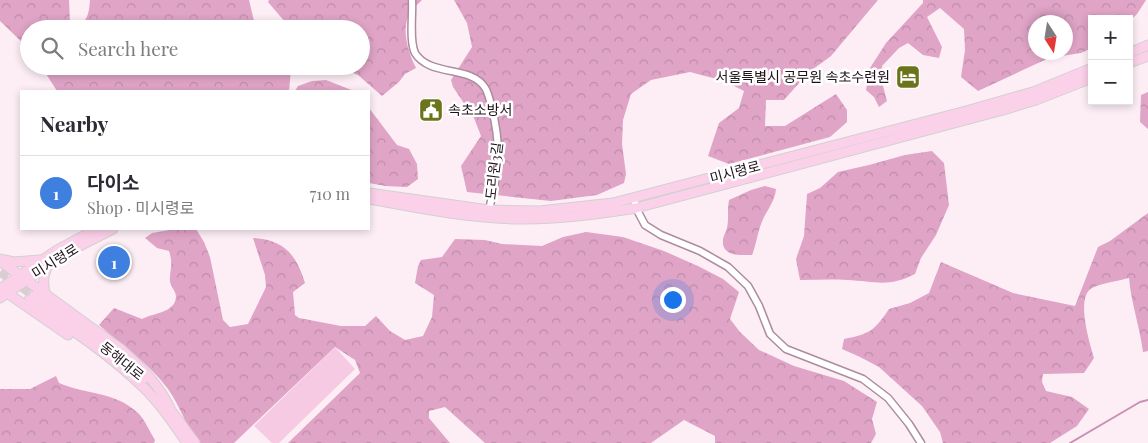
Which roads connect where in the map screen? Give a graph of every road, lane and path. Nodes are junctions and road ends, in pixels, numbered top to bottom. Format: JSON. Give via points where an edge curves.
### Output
{"nodes":[{"id":1,"x":412,"y":0,"type":"edge"},
{"id":2,"x":1148,"y":45,"type":"edge"},
{"id":3,"x":1133,"y":51,"type":"edge"},
{"id":4,"x":1148,"y":56,"type":"edge"},
{"id":5,"x":1133,"y":62,"type":"edge"},
{"id":6,"x":1088,"y":70,"type":"edge"},
{"id":7,"x":1088,"y":80,"type":"edge"},
{"id":8,"x":370,"y":193,"type":"edge"},
{"id":9,"x":634,"y":199,"type":"junction"},
{"id":10,"x":370,"y":200,"type":"edge"},
{"id":11,"x":636,"y":208,"type":"junction"},
{"id":12,"x":489,"y":210,"type":"junction"},
{"id":13,"x":94,"y":230,"type":"edge"},
{"id":14,"x":111,"y":230,"type":"edge"},
{"id":15,"x":0,"y":260,"type":"edge"},
{"id":16,"x":46,"y":262,"type":"junction"},
{"id":17,"x":22,"y":278,"type":"junction"},
{"id":18,"x":2,"y":291,"type":"edge"},
{"id":19,"x":46,"y":295,"type":"junction"},
{"id":20,"x":32,"y":298,"type":"junction"},
{"id":21,"x":169,"y":412,"type":"junction"},
{"id":22,"x":187,"y":443,"type":"edge"},
{"id":23,"x":195,"y":443,"type":"edge"},
{"id":24,"x":921,"y":443,"type":"edge"}],
"edges":[{"from":1,"to":12,"type":"street","name":"도리원3길","via":[[416,54],[432,67],[470,76],[485,86],[489,96],[499,149]]},
{"from":2,"to":3,"type":"main road"},
{"from":4,"to":5,"type":"main road"},
{"from":6,"to":9,"type":"main road","name":"미시령로","via":[[1033,92]]},
{"from":7,"to":11,"type":"main road","name":"미시령로","via":[[1003,110]]},
{"from":8,"to":12,"type":"main road","name":"미시령로"},
{"from":9,"to":11,"type":"street"},
{"from":9,"to":12,"type":"main road","name":"미시령로","via":[[562,210]]},
{"from":10,"to":11,"type":"main road","name":"미시령로","via":[[429,211],[517,219],[575,217]]},
{"from":11,"to":24,"type":"street","via":[[645,226],[728,267],[748,286],[760,306],[770,334],[786,349],[864,379],[888,398]]},
{"from":13,"to":16,"type":"main road","name":"미시령로"},
{"from":14,"to":16,"type":"main road","name":"미시령로"},
{"from":15,"to":16,"type":"main road"},
{"from":15,"to":17,"type":"main road"},
{"from":16,"to":17,"type":"main road","name":"미시령로"},
{"from":16,"to":19,"type":"main road","via":[[43,287]]},
{"from":17,"to":18,"type":"main road","name":"미시령로"},
{"from":17,"to":20,"type":"main road"},
{"from":18,"to":20,"type":"main road"},
{"from":19,"to":20,"type":"main road"},
{"from":19,"to":21,"type":"main road","via":[[139,366],[161,390]]},
{"from":20,"to":21,"type":"main road","name":"동해대로","via":[[118,365]]},
{"from":21,"to":22,"type":"main road","name":"동해대로"},
{"from":21,"to":23,"type":"main road","name":"동해대로"}]}
